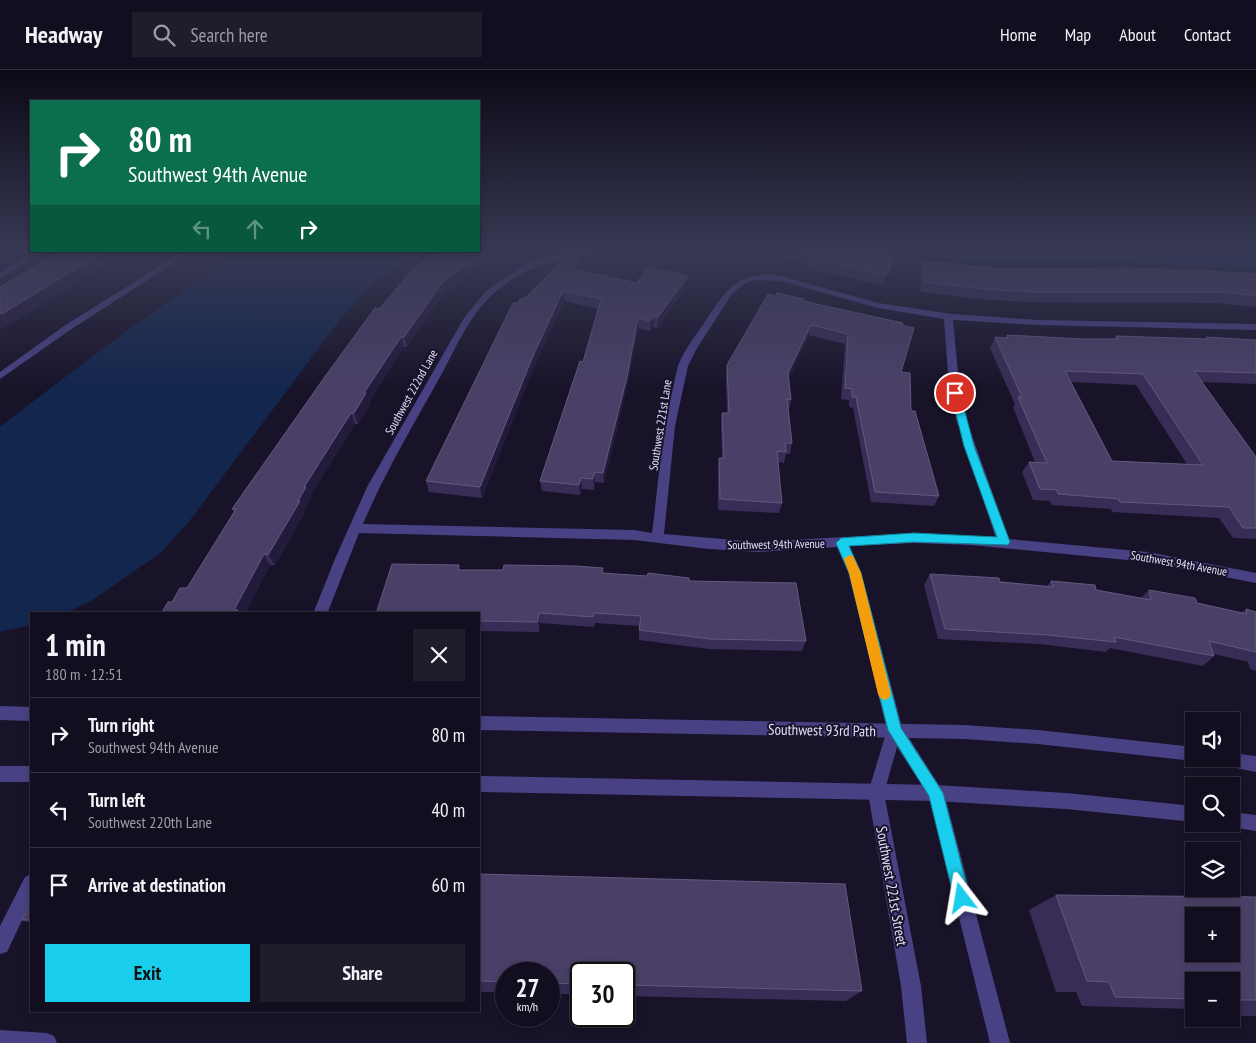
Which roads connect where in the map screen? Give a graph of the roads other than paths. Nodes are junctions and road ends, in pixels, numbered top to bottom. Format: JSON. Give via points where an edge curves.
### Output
{"nodes":[{"id":1,"x":115,"y":297,"type":"edge"},
{"id":2,"x":486,"y":297,"type":"edge"},
{"id":3,"x":725,"y":297,"type":"edge"},
{"id":4,"x":846,"y":297,"type":"edge"},
{"id":5,"x":948,"y":317,"type":"junction"},
{"id":6,"x":1256,"y":327,"type":"edge"},
{"id":7,"x":0,"y":376,"type":"edge"},
{"id":8,"x":354,"y":528,"type":"junction"},
{"id":9,"x":658,"y":537,"type":"junction"},
{"id":10,"x":1004,"y":542,"type":"junction"},
{"id":11,"x":841,"y":543,"type":"junction"},
{"id":12,"x":1256,"y":578,"type":"edge"},
{"id":13,"x":321,"y":612,"type":"edge"},
{"id":14,"x":0,"y":713,"type":"edge"},
{"id":15,"x":30,"y":714,"type":"edge"},
{"id":16,"x":480,"y":723,"type":"edge"},
{"id":17,"x":895,"y":730,"type":"junction"},
{"id":18,"x":1185,"y":753,"type":"edge"},
{"id":19,"x":1240,"y":762,"type":"edge"},
{"id":20,"x":1256,"y":764,"type":"edge"},
{"id":21,"x":0,"y":774,"type":"edge"},
{"id":22,"x":30,"y":774,"type":"edge"},
{"id":23,"x":480,"y":784,"type":"edge"},
{"id":24,"x":876,"y":793,"type":"junction"},
{"id":25,"x":936,"y":793,"type":"junction"},
{"id":26,"x":1185,"y":813,"type":"edge"},
{"id":27,"x":1240,"y":821,"type":"edge"},
{"id":28,"x":1256,"y":823,"type":"edge"},
{"id":29,"x":30,"y":885,"type":"edge"},
{"id":30,"x":0,"y":945,"type":"edge"},
{"id":31,"x":0,"y":1040,"type":"edge"},
{"id":32,"x":47,"y":1043,"type":"edge"},
{"id":33,"x":917,"y":1043,"type":"edge"},
{"id":34,"x":1000,"y":1043,"type":"edge"}],
"edges":[{"from":1,"to":7,"type":"lane"},
{"from":2,"to":8,"type":"street","name":"Southwest 222nd Lane","via":[[455,338]]},
{"from":3,"to":9,"type":"street","name":"Southwest 221st Lane","via":[[683,366],[670,426]]},
{"from":4,"to":5,"type":"street","name":"Southwest 221st Lane"},
{"from":5,"to":6,"type":"street","via":[[1034,324]]},
{"from":5,"to":10,"type":"street","via":[[959,413]]},
{"from":8,"to":9,"type":"street","name":"Southwest 94th Avenue"},
{"from":8,"to":13,"type":"street","name":"Southwest 222nd Lane"},
{"from":9,"to":11,"type":"street","name":"Southwest 94th Avenue","via":[[758,547]]},
{"from":10,"to":11,"type":"street","name":"Southwest 94th Avenue","via":[[914,538]]},
{"from":10,"to":12,"type":"street","name":"Southwest 94th Avenue","via":[[1139,556],[1206,566]]},
{"from":11,"to":17,"type":"street","via":[[855,573]]},
{"from":14,"to":15,"type":"street"},
{"from":16,"to":17,"type":"street","name":"Southwest 93rd Path"},
{"from":17,"to":18,"type":"street","name":"Southwest 93rd Path","via":[[1038,737]]},
{"from":17,"to":24,"type":"street","name":"Southwest 221st Street"},
{"from":17,"to":25,"type":"street"},
{"from":19,"to":20,"type":"street"},
{"from":21,"to":22,"type":"street"},
{"from":23,"to":24,"type":"street"},
{"from":24,"to":25,"type":"street"},
{"from":24,"to":33,"type":"street","name":"Southwest 221st Street","via":[[911,986]]},
{"from":25,"to":26,"type":"street"},
{"from":25,"to":34,"type":"street"},
{"from":27,"to":28,"type":"street"},
{"from":29,"to":30,"type":"street"},
{"from":31,"to":32,"type":"street"}]}
